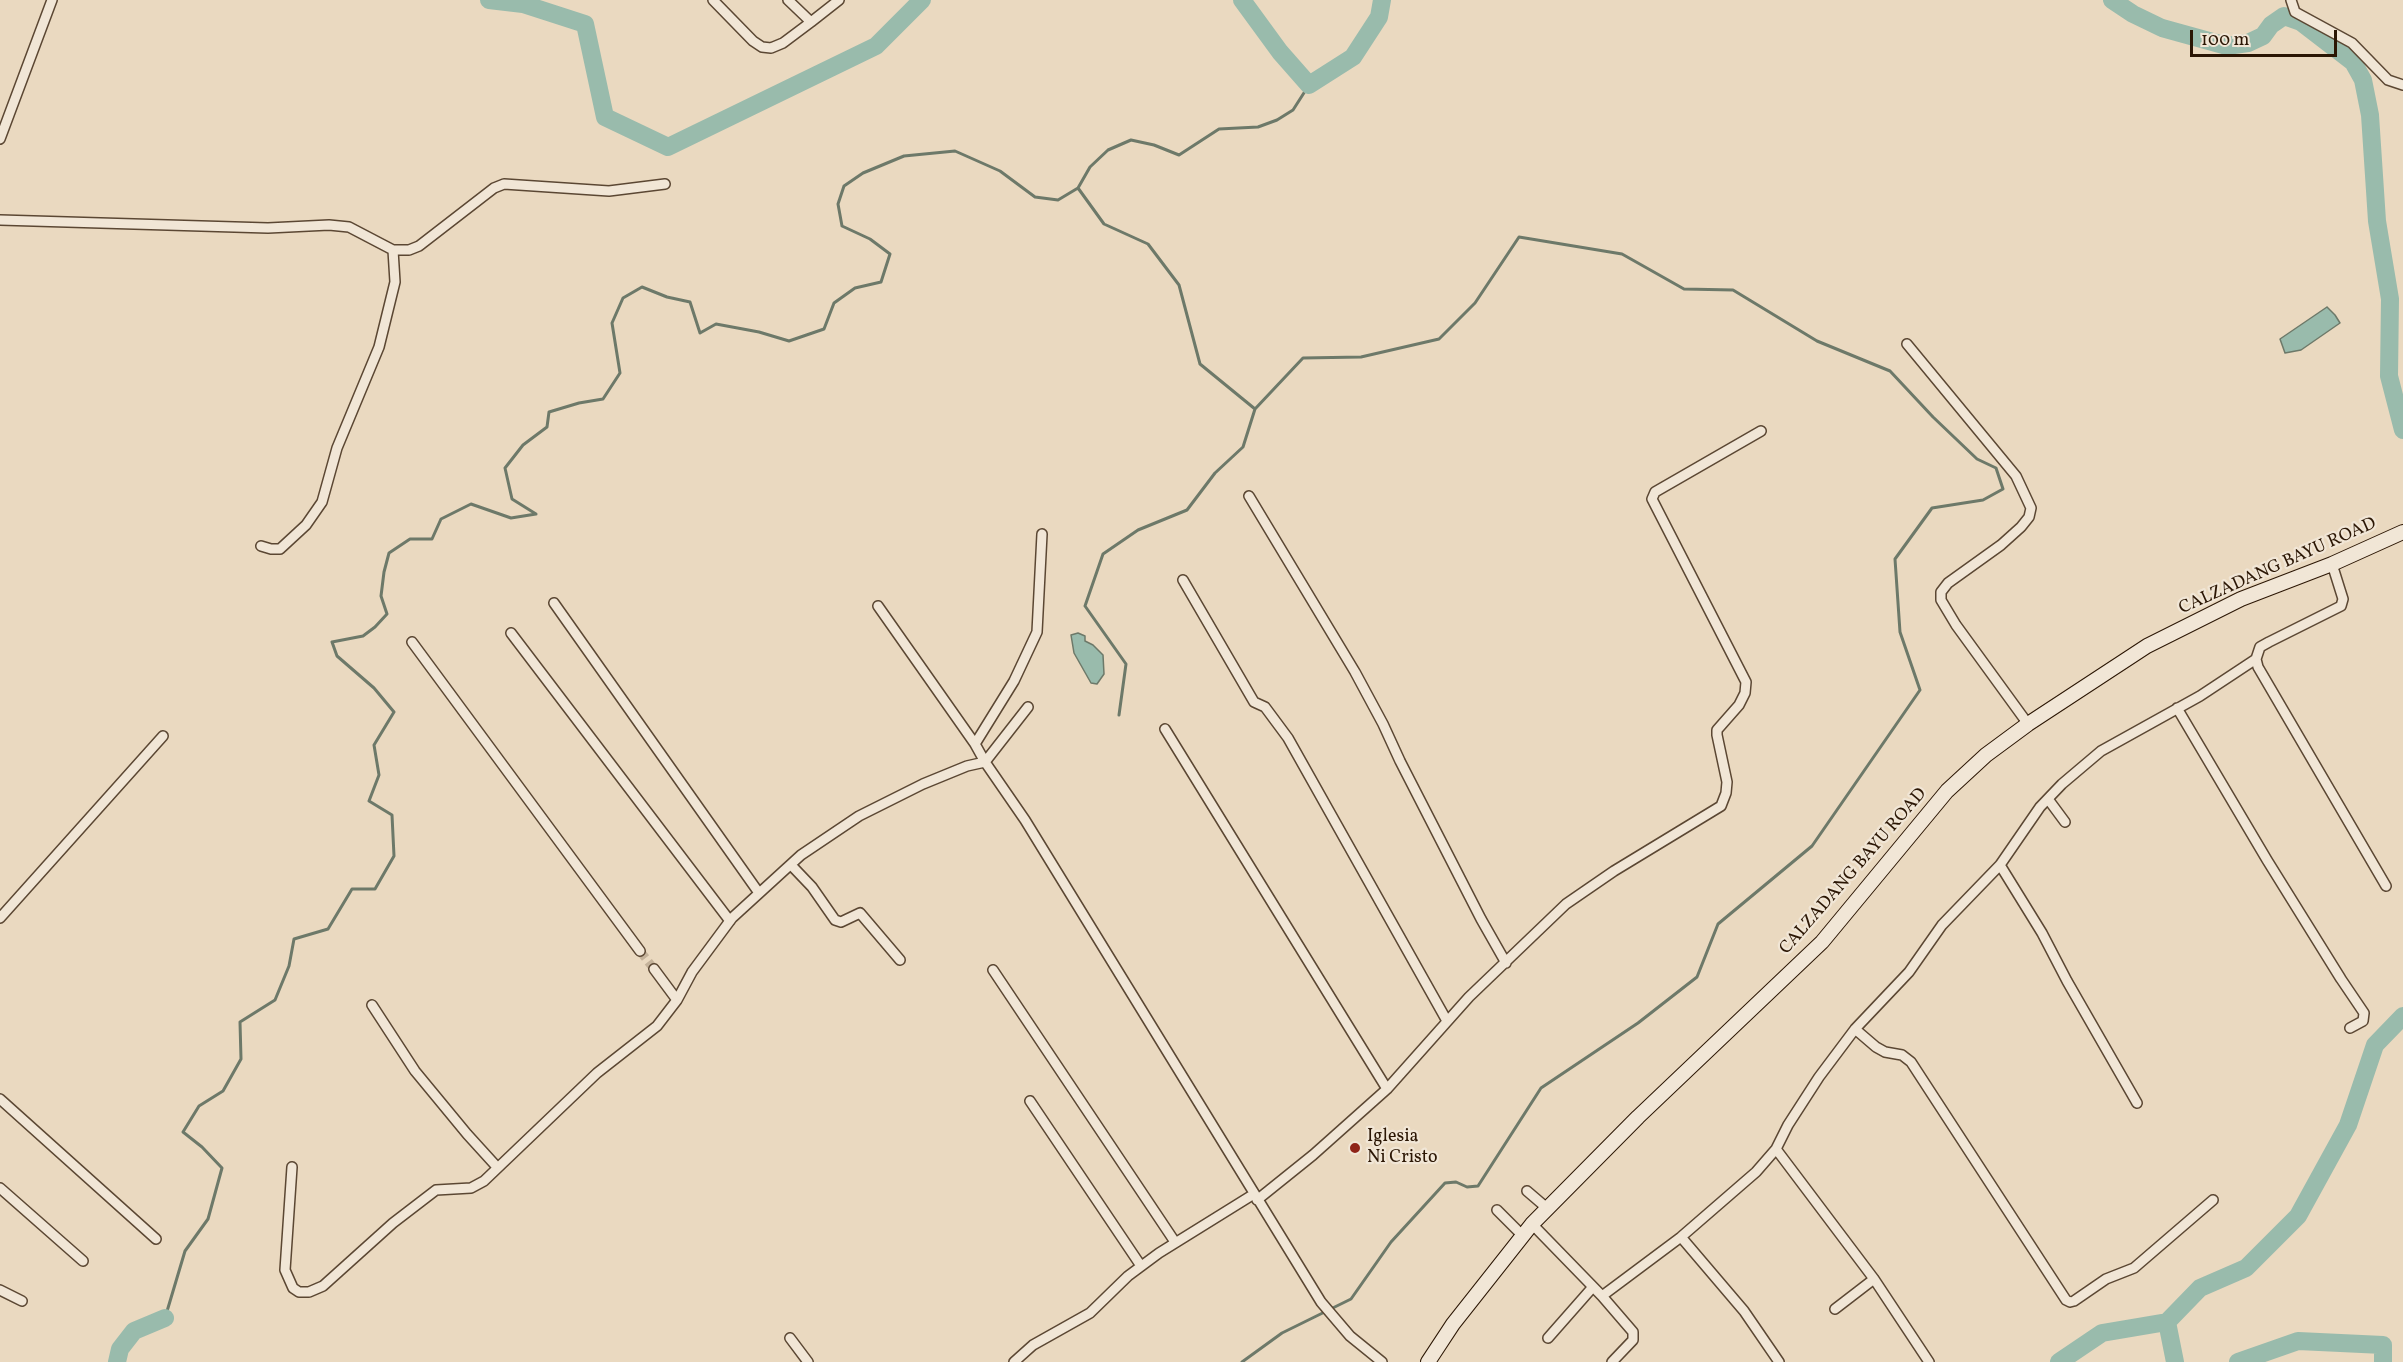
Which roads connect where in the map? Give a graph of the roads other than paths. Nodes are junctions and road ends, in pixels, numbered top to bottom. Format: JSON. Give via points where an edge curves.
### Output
{"nodes":[{"id":1,"x":52,"y":0,"type":"edge"},
{"id":2,"x":713,"y":0,"type":"edge"},
{"id":3,"x":788,"y":0,"type":"edge"},
{"id":4,"x":838,"y":0,"type":"edge"},
{"id":5,"x":2291,"y":0,"type":"edge"},
{"id":6,"x":811,"y":22,"type":"junction"},
{"id":7,"x":2403,"y":85,"type":"edge"},
{"id":8,"x":0,"y":139,"type":"edge"},
{"id":9,"x":665,"y":184,"type":"dead end"},
{"id":10,"x":0,"y":220,"type":"edge"},
{"id":11,"x":393,"y":250,"type":"junction"},
{"id":12,"x":1907,"y":344,"type":"dead end"},
{"id":13,"x":1761,"y":431,"type":"dead end"},
{"id":14,"x":1249,"y":496,"type":"dead end"},
{"id":15,"x":2403,"y":532,"type":"edge"},
{"id":16,"x":1042,"y":534,"type":"dead end"},
{"id":17,"x":261,"y":546,"type":"dead end"},
{"id":18,"x":2332,"y":564,"type":"junction"},
{"id":19,"x":1183,"y":580,"type":"dead end"},
{"id":20,"x":554,"y":603,"type":"dead end"},
{"id":21,"x":878,"y":606,"type":"dead end"},
{"id":22,"x":511,"y":633,"type":"dead end"},
{"id":23,"x":412,"y":642,"type":"dead end"},
{"id":24,"x":2256,"y":659,"type":"junction"},
{"id":25,"x":1028,"y":707,"type":"dead end"},
{"id":26,"x":2177,"y":708,"type":"junction"},
{"id":27,"x":2028,"y":724,"type":"junction"},
{"id":28,"x":1165,"y":729,"type":"dead end"},
{"id":29,"x":163,"y":736,"type":"dead end"},
{"id":30,"x":975,"y":744,"type":"junction"},
{"id":31,"x":985,"y":762,"type":"junction"},
{"id":32,"x":2048,"y":800,"type":"junction"},
{"id":33,"x":2065,"y":822,"type":"dead end"},
{"id":34,"x":791,"y":865,"type":"junction"},
{"id":35,"x":2000,"y":865,"type":"junction"},
{"id":36,"x":2386,"y":886,"type":"dead end"},
{"id":37,"x":759,"y":893,"type":"junction"},
{"id":38,"x":0,"y":918,"type":"edge"},
{"id":39,"x":730,"y":921,"type":"junction"},
{"id":40,"x":640,"y":951,"type":"tunnel mouth"},
{"id":41,"x":900,"y":960,"type":"dead end"},
{"id":42,"x":1506,"y":963,"type":"junction"},
{"id":43,"x":654,"y":969,"type":"tunnel mouth"},
{"id":44,"x":993,"y":970,"type":"dead end"},
{"id":45,"x":677,"y":1000,"type":"junction"},
{"id":46,"x":372,"y":1005,"type":"dead end"},
{"id":47,"x":1447,"y":1021,"type":"junction"},
{"id":48,"x":2350,"y":1028,"type":"dead end"},
{"id":49,"x":1855,"y":1029,"type":"junction"},
{"id":50,"x":1387,"y":1089,"type":"junction"},
{"id":51,"x":0,"y":1099,"type":"edge"},
{"id":52,"x":1030,"y":1101,"type":"dead end"},
{"id":53,"x":2136,"y":1103,"type":"dead end"},
{"id":54,"x":1776,"y":1149,"type":"junction"},
{"id":55,"x":292,"y":1167,"type":"dead end"},
{"id":56,"x":498,"y":1167,"type":"junction"},
{"id":57,"x":0,"y":1188,"type":"edge"},
{"id":58,"x":1527,"y":1191,"type":"dead end"},
{"id":59,"x":1255,"y":1197,"type":"junction"},
{"id":60,"x":2212,"y":1200,"type":"dead end"},
{"id":61,"x":1548,"y":1209,"type":"junction"},
{"id":62,"x":1497,"y":1210,"type":"dead end"},
{"id":63,"x":1532,"y":1224,"type":"junction"},
{"id":64,"x":1523,"y":1236,"type":"junction"},
{"id":65,"x":1681,"y":1237,"type":"junction"},
{"id":66,"x":156,"y":1239,"type":"dead end"},
{"id":67,"x":1175,"y":1242,"type":"junction"},
{"id":68,"x":83,"y":1261,"type":"dead end"},
{"id":69,"x":1141,"y":1266,"type":"junction"},
{"id":70,"x":1874,"y":1279,"type":"junction"},
{"id":71,"x":1592,"y":1288,"type":"junction"},
{"id":72,"x":0,"y":1290,"type":"edge"},
{"id":73,"x":1602,"y":1296,"type":"junction"},
{"id":74,"x":22,"y":1301,"type":"dead end"},
{"id":75,"x":1834,"y":1310,"type":"dead end"},
{"id":76,"x":789,"y":1338,"type":"dead end"},
{"id":77,"x":1548,"y":1338,"type":"dead end"},
{"id":78,"x":808,"y":1362,"type":"edge"},
{"id":79,"x":1014,"y":1362,"type":"edge"},
{"id":80,"x":1382,"y":1362,"type":"edge"},
{"id":81,"x":1428,"y":1362,"type":"edge"},
{"id":82,"x":1612,"y":1362,"type":"edge"},
{"id":83,"x":1779,"y":1362,"type":"edge"},
{"id":84,"x":1929,"y":1362,"type":"edge"}],
"edges":[{"from":1,"to":8,"type":"street"},
{"from":2,"to":6,"type":"street","via":[[762,46],[771,48],[783,43]]},
{"from":3,"to":6,"type":"street"},
{"from":4,"to":6,"type":"street"},
{"from":5,"to":7,"type":"street","via":[[2295,12],[2352,43],[2388,80]]},
{"from":9,"to":11,"type":"street","via":[[609,191],[504,184],[419,246]]},
{"from":10,"to":11,"type":"street","via":[[268,228],[329,225],[349,227]]},
{"from":11,"to":17,"type":"street","via":[[395,282],[379,347],[337,448],[322,502],[306,525],[280,549]]},
{"from":12,"to":27,"type":"street","via":[[2016,476],[2031,508],[2029,517],[2014,533],[1941,592],[1941,600],[1970,644]]},
{"from":13,"to":42,"type":"street","via":[[1655,492],[1652,499],[1746,682],[1739,705],[1718,730],[1727,782],[1721,806],[1614,870],[1566,904]]},
{"from":14,"to":42,"type":"street","via":[[1361,683]]},
{"from":15,"to":18,"type":"street","name":"CALZADANG BAYU ROAD"},
{"from":16,"to":30,"type":"street","via":[[1037,632],[1014,681]]},
{"from":18,"to":24,"type":"street","via":[[2343,599],[2341,606],[2260,647]]},
{"from":18,"to":27,"type":"street","name":"CALZADANG BAYU ROAD","via":[[2241,599],[2148,646]]},
{"from":19,"to":47,"type":"street","via":[[1254,702],[1265,707],[1288,738]]},
{"from":20,"to":37,"type":"street"},
{"from":21,"to":30,"type":"street"},
{"from":22,"to":39,"type":"street"},
{"from":23,"to":40,"type":"street"},
{"from":24,"to":26,"type":"street"},
{"from":24,"to":36,"type":"street"},
{"from":25,"to":31,"type":"street"},
{"from":26,"to":32,"type":"street","via":[[2101,751]]},
{"from":26,"to":48,"type":"street","via":[[2364,1013],[2363,1020]]},
{"from":27,"to":61,"type":"street","name":"CALZADANG BAYU ROAD","via":[[1947,790],[1822,942],[1638,1117]]},
{"from":28,"to":50,"type":"street"},
{"from":29,"to":38,"type":"street"},
{"from":30,"to":31,"type":"street"},
{"from":31,"to":34,"type":"street","via":[[923,784],[859,816]]},
{"from":31,"to":59,"type":"street","via":[[1025,820]]},
{"from":32,"to":33,"type":"street"},
{"from":32,"to":35,"type":"street"},
{"from":34,"to":37,"type":"street"},
{"from":34,"to":41,"type":"street","via":[[835,920],[841,922],[861,912]]},
{"from":35,"to":49,"type":"street","via":[[1942,925],[1909,972]]},
{"from":35,"to":53,"type":"street","via":[[2043,933]]},
{"from":37,"to":39,"type":"street"},
{"from":39,"to":45,"type":"street","via":[[692,972]]},
{"from":42,"to":47,"type":"street"},
{"from":43,"to":45,"type":"street"},
{"from":44,"to":67,"type":"street"},
{"from":45,"to":56,"type":"street","via":[[657,1026],[597,1073]]},
{"from":46,"to":56,"type":"street","via":[[415,1071]]},
{"from":47,"to":50,"type":"street"},
{"from":49,"to":54,"type":"street","via":[[1819,1077]]},
{"from":49,"to":60,"type":"street","via":[[1876,1047],[1902,1055],[1916,1068],[2070,1302],[2106,1279],[2134,1268]]},
{"from":50,"to":59,"type":"street","via":[[1313,1155]]},
{"from":51,"to":66,"type":"street"},
{"from":52,"to":69,"type":"street"},
{"from":54,"to":65,"type":"street","via":[[1747,1182]]},
{"from":54,"to":70,"type":"street"},
{"from":55,"to":56,"type":"street","via":[[285,1270],[299,1292],[323,1286],[436,1190],[471,1188]]},
{"from":57,"to":68,"type":"street"},
{"from":58,"to":61,"type":"street"},
{"from":59,"to":67,"type":"street"},
{"from":59,"to":80,"type":"street","via":[[1321,1302],[1350,1336]]},
{"from":61,"to":63,"type":"street","name":"CALZADANG BAYU ROAD"},
{"from":62,"to":64,"type":"street"},
{"from":63,"to":64,"type":"street","name":"CALZADANG BAYU ROAD"},
{"from":63,"to":71,"type":"street"},
{"from":64,"to":81,"type":"street","name":"CALZADANG BAYU ROAD"},
{"from":65,"to":73,"type":"street"},
{"from":65,"to":83,"type":"street","via":[[1744,1311]]},
{"from":67,"to":69,"type":"street"},
{"from":69,"to":79,"type":"street","via":[[1090,1313],[1033,1345]]},
{"from":70,"to":75,"type":"street"},
{"from":70,"to":84,"type":"street"},
{"from":71,"to":73,"type":"street"},
{"from":71,"to":77,"type":"street"},
{"from":72,"to":74,"type":"street"},
{"from":73,"to":82,"type":"street","via":[[1633,1332],[1633,1340]]},
{"from":76,"to":78,"type":"street"}]}
